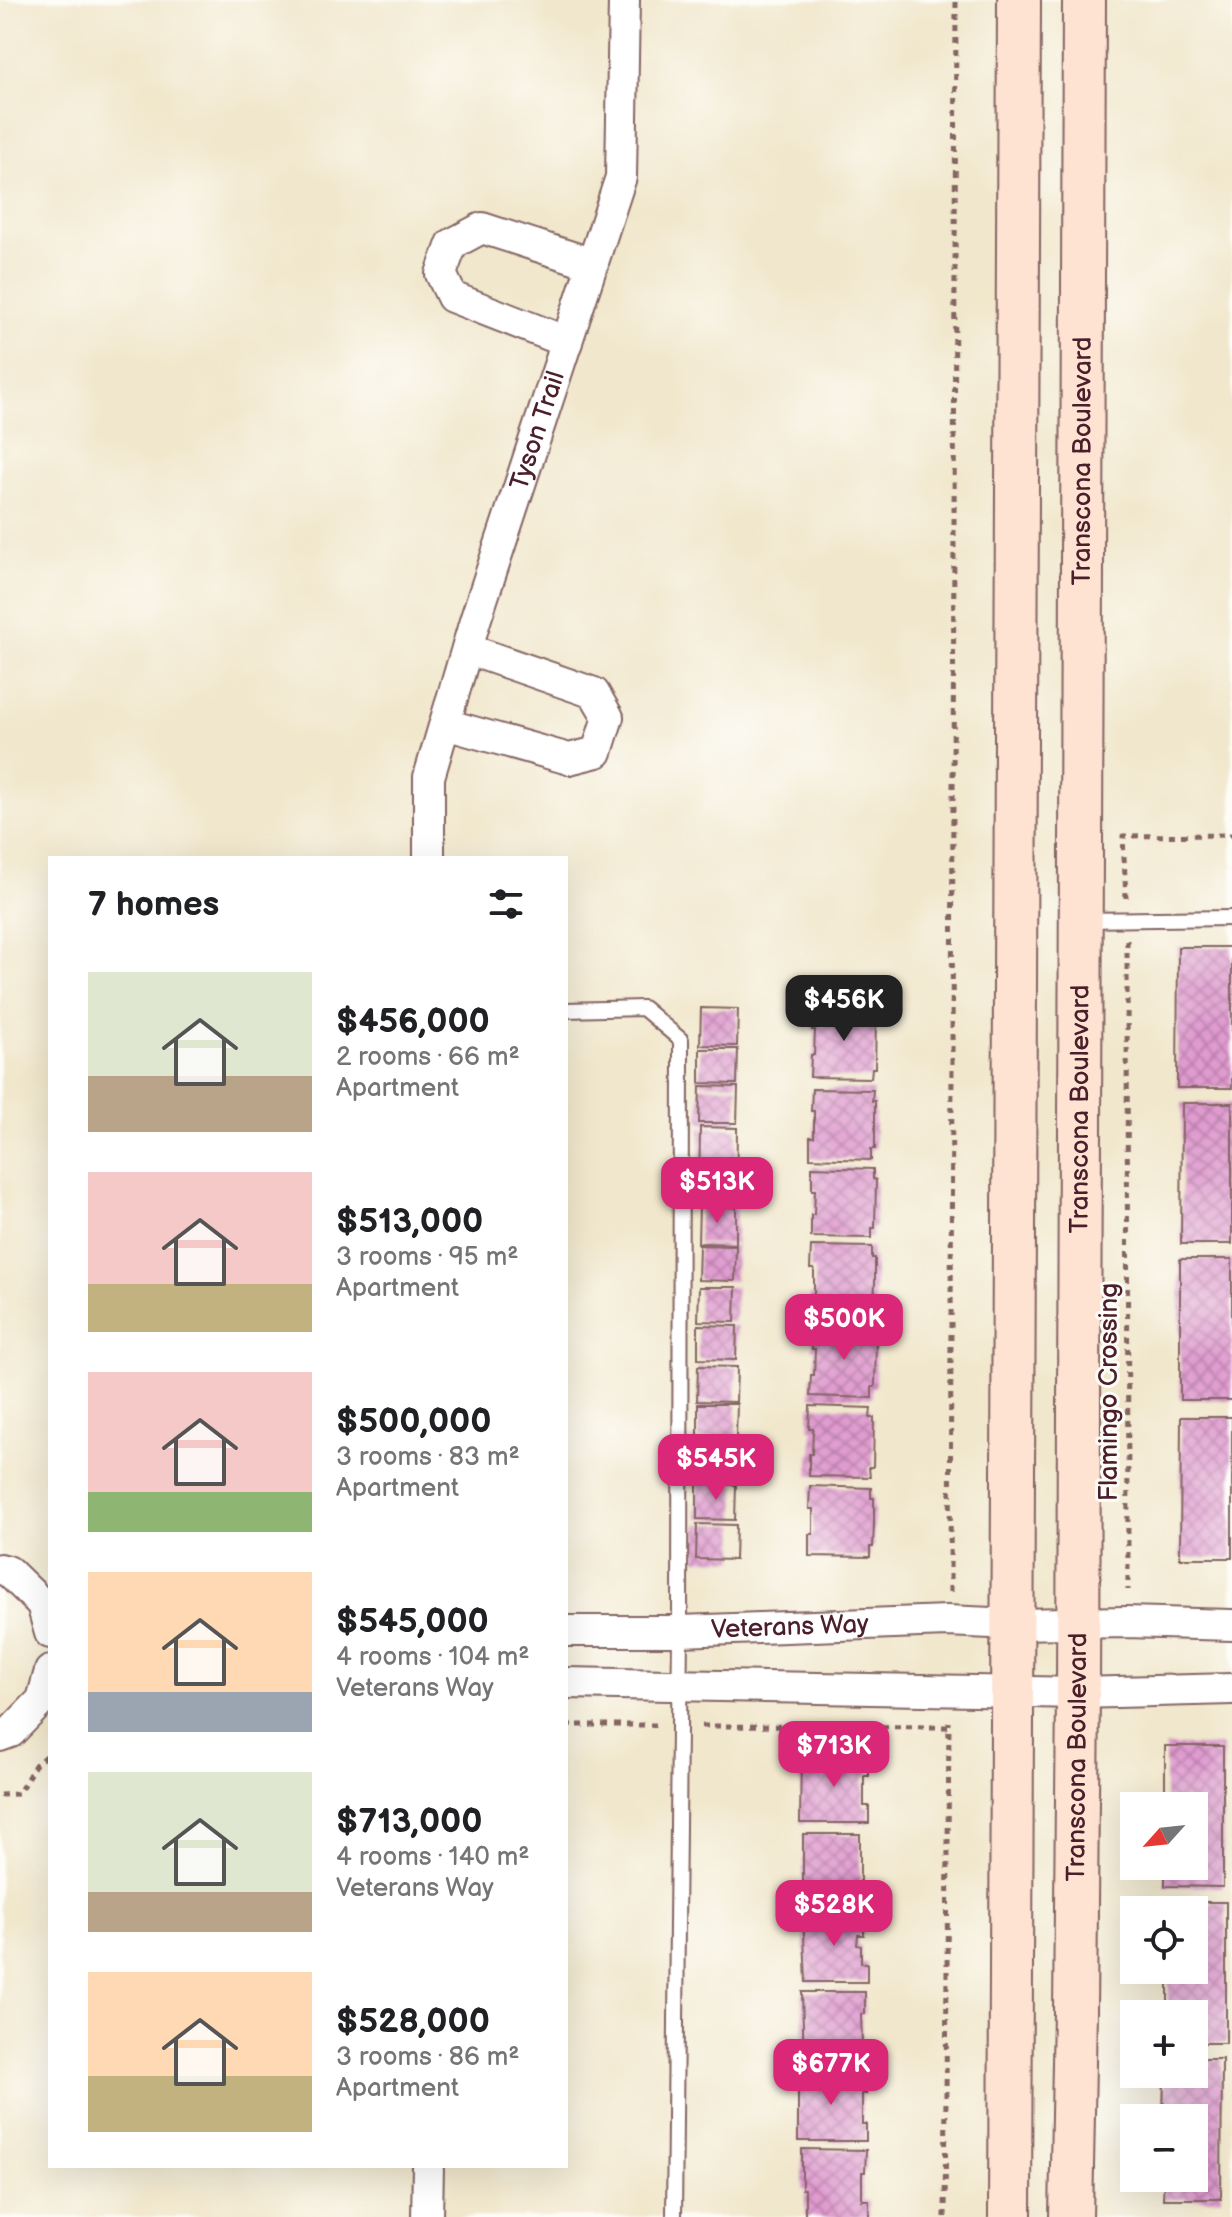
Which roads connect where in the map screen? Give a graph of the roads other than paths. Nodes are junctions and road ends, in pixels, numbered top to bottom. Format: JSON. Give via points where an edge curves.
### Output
{"nodes":[{"id":1,"x":624,"y":0,"type":"edge"},
{"id":2,"x":1019,"y":0,"type":"edge"},
{"id":3,"x":1084,"y":0,"type":"edge"},
{"id":4,"x":593,"y":264,"type":"junction"},
{"id":5,"x":567,"y":342,"type":"junction"},
{"id":6,"x":467,"y":649,"type":"junction"},
{"id":7,"x":445,"y":724,"type":"junction"},
{"id":8,"x":429,"y":856,"type":"edge"},
{"id":9,"x":1232,"y":918,"type":"edge"},
{"id":10,"x":1082,"y":920,"type":"junction"},
{"id":11,"x":568,"y":1010,"type":"edge"},
{"id":12,"x":3,"y":1561,"type":"edge"},
{"id":13,"x":46,"y":1606,"type":"edge"},
{"id":14,"x":1077,"y":1623,"type":"junction"},
{"id":15,"x":1014,"y":1624,"type":"junction"},
{"id":16,"x":1232,"y":1625,"type":"edge"},
{"id":17,"x":568,"y":1631,"type":"edge"},
{"id":18,"x":680,"y":1631,"type":"junction"},
{"id":19,"x":568,"y":1683,"type":"edge"},
{"id":20,"x":679,"y":1686,"type":"junction"},
{"id":21,"x":1232,"y":1689,"type":"edge"},
{"id":22,"x":1012,"y":1693,"type":"junction"},
{"id":23,"x":1078,"y":1693,"type":"junction"},
{"id":24,"x":46,"y":1699,"type":"edge"},
{"id":25,"x":4,"y":1741,"type":"edge"},
{"id":26,"x":428,"y":2168,"type":"edge"},
{"id":27,"x":427,"y":2217,"type":"edge"},
{"id":28,"x":674,"y":2217,"type":"edge"},
{"id":29,"x":1010,"y":2217,"type":"edge"},
{"id":30,"x":1071,"y":2217,"type":"edge"}],
"edges":[{"from":1,"to":4,"type":"street","name":"Tyson Trail","via":[[621,177]]},
{"from":2,"to":15,"type":"street"},
{"from":3,"to":10,"type":"street","name":"Transcona Boulevard"},
{"from":4,"to":5,"type":"street","name":"Tyson Trail"},
{"from":4,"to":5,"type":"street","via":[[482,228],[452,244],[441,274],[452,297]]},
{"from":5,"to":6,"type":"street","name":"Tyson Trail"},
{"from":6,"to":7,"type":"street","name":"Tyson Trail"},
{"from":6,"to":7,"type":"street","via":[[594,693],[608,717],[597,752],[569,759]]},
{"from":7,"to":8,"type":"street","name":"Tyson Trail","via":[[429,777]]},
{"from":9,"to":10,"type":"lane"},
{"from":10,"to":14,"type":"street","name":"Transcona Boulevard"},
{"from":11,"to":18,"type":"lane","via":[[643,1008],[681,1040]]},
{"from":12,"to":13,"type":"street"},
{"from":14,"to":15,"type":"street","name":"Veterans Way"},
{"from":14,"to":16,"type":"street","name":"Veterans Way"},
{"from":14,"to":23,"type":"street","name":"Transcona Boulevard"},
{"from":15,"to":18,"type":"street","name":"Veterans Way","via":[[947,1621]]},
{"from":15,"to":22,"type":"street"},
{"from":17,"to":18,"type":"street","name":"Veterans Way"},
{"from":18,"to":20,"type":"lane"},
{"from":19,"to":20,"type":"street"},
{"from":20,"to":22,"type":"street"},
{"from":20,"to":28,"type":"lane"},
{"from":21,"to":23,"type":"street"},
{"from":22,"to":23,"type":"street"},
{"from":22,"to":29,"type":"street"},
{"from":23,"to":30,"type":"street","name":"Transcona Boulevard"},
{"from":24,"to":25,"type":"street"},
{"from":26,"to":27,"type":"street"}]}
